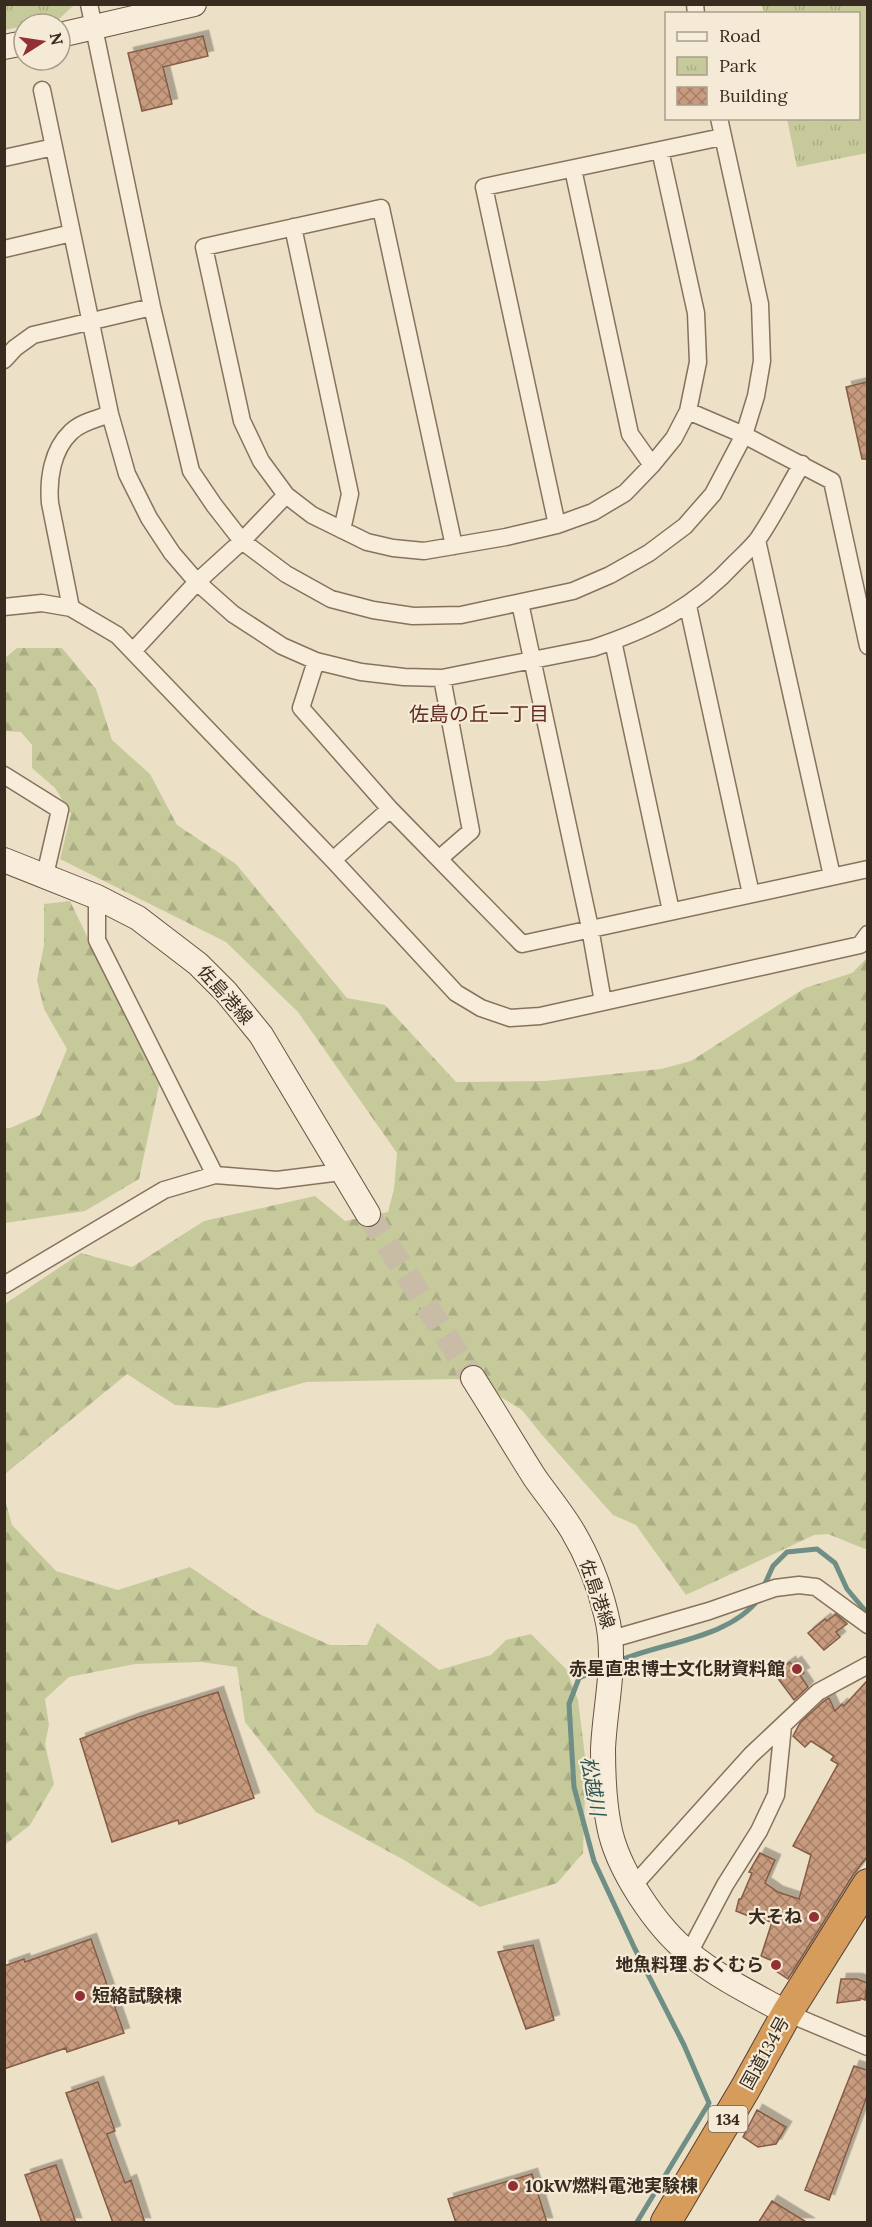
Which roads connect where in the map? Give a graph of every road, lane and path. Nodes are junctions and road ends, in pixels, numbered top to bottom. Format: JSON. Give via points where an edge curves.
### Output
{"nodes":[{"id":1,"x":194,"y":4,"type":"edge"},
{"id":2,"x":91,"y":16,"type":"edge"},
{"id":3,"x":72,"y":28,"type":"edge"},
{"id":4,"x":42,"y":90,"type":"dead end"},
{"id":5,"x":719,"y":120,"type":"edge"},
{"id":6,"x":723,"y":137,"type":"junction"},
{"id":7,"x":54,"y":147,"type":"junction"},
{"id":8,"x":660,"y":150,"type":"junction"},
{"id":9,"x":4,"y":158,"type":"edge"},
{"id":10,"x":573,"y":169,"type":"junction"},
{"id":11,"x":293,"y":228,"type":"junction"},
{"id":12,"x":72,"y":233,"type":"junction"},
{"id":13,"x":4,"y":249,"type":"edge"},
{"id":14,"x":152,"y":307,"type":"junction"},
{"id":15,"x":91,"y":321,"type":"junction"},
{"id":16,"x":4,"y":360,"type":"edge"},
{"id":17,"x":688,"y":411,"type":"junction"},
{"id":18,"x":110,"y":414,"type":"junction"},
{"id":19,"x":744,"y":435,"type":"junction"},
{"id":20,"x":802,"y":464,"type":"junction"},
{"id":21,"x":652,"y":465,"type":"junction"},
{"id":22,"x":286,"y":495,"type":"junction"},
{"id":23,"x":557,"y":525,"type":"junction"},
{"id":24,"x":342,"y":530,"type":"junction"},
{"id":25,"x":757,"y":540,"type":"junction"},
{"id":26,"x":242,"y":541,"type":"junction"},
{"id":27,"x":454,"y":546,"type":"junction"},
{"id":28,"x":197,"y":582,"type":"junction"},
{"id":29,"x":520,"y":603,"type":"junction"},
{"id":30,"x":688,"y":606,"type":"junction"},
{"id":31,"x":4,"y":607,"type":"edge"},
{"id":32,"x":71,"y":608,"type":"junction"},
{"id":33,"x":613,"y":641,"type":"junction"},
{"id":34,"x":867,"y":646,"type":"edge"},
{"id":35,"x":134,"y":650,"type":"junction"},
{"id":36,"x":532,"y":660,"type":"junction"},
{"id":37,"x":316,"y":661,"type":"junction"},
{"id":38,"x":442,"y":678,"type":"junction"},
{"id":39,"x":4,"y":775,"type":"edge"},
{"id":40,"x":390,"y":809,"type":"junction"},
{"id":41,"x":440,"y":858,"type":"junction"},
{"id":42,"x":4,"y":860,"type":"edge"},
{"id":43,"x":333,"y":860,"type":"junction"},
{"id":44,"x":867,"y":869,"type":"edge"},
{"id":45,"x":45,"y":875,"type":"junction"},
{"id":46,"x":832,"y":876,"type":"junction"},
{"id":47,"x":752,"y":894,"type":"junction"},
{"id":48,"x":97,"y":897,"type":"junction"},
{"id":49,"x":671,"y":911,"type":"junction"},
{"id":50,"x":590,"y":928,"type":"junction"},
{"id":51,"x":867,"y":934,"type":"edge"},
{"id":52,"x":603,"y":1002,"type":"junction"},
{"id":53,"x":341,"y":1172,"type":"junction"},
{"id":54,"x":215,"y":1175,"type":"junction"},
{"id":55,"x":368,"y":1214,"type":"tunnel mouth"},
{"id":56,"x":4,"y":1285,"type":"edge"},
{"id":57,"x":473,"y":1378,"type":"tunnel mouth"},
{"id":58,"x":867,"y":1625,"type":"edge"},
{"id":59,"x":612,"y":1642,"type":"junction"},
{"id":60,"x":867,"y":1665,"type":"edge"},
{"id":61,"x":783,"y":1726,"type":"junction"},
{"id":62,"x":867,"y":1884,"type":"edge"},
{"id":63,"x":634,"y":1885,"type":"junction"},
{"id":64,"x":689,"y":1953,"type":"junction"},
{"id":65,"x":787,"y":2013,"type":"junction"},
{"id":66,"x":867,"y":2047,"type":"edge"},
{"id":67,"x":666,"y":2223,"type":"edge"}],
"edges":[{"from":1,"to":2,"type":"main road"},
{"from":2,"to":3,"type":"main road"},
{"from":2,"to":14,"type":"street"},
{"from":4,"to":7,"type":"street"},
{"from":5,"to":6,"type":"street"},
{"from":6,"to":8,"type":"street"},
{"from":6,"to":19,"type":"street","via":[[760,304],[762,361]]},
{"from":7,"to":9,"type":"street"},
{"from":7,"to":12,"type":"street"},
{"from":8,"to":10,"type":"street"},
{"from":8,"to":17,"type":"street","via":[[696,313],[698,362]]},
{"from":10,"to":21,"type":"street","via":[[630,435]]},
{"from":10,"to":23,"type":"street","via":[[484,187]]},
{"from":11,"to":22,"type":"street","via":[[204,247],[242,421],[261,461]]},
{"from":11,"to":24,"type":"street","via":[[350,494]]},
{"from":11,"to":27,"type":"street","via":[[381,208]]},
{"from":12,"to":13,"type":"street"},
{"from":12,"to":15,"type":"street"},
{"from":14,"to":15,"type":"street"},
{"from":14,"to":26,"type":"street","via":[[191,471]]},
{"from":15,"to":16,"type":"street","via":[[33,335]]},
{"from":15,"to":18,"type":"street"},
{"from":17,"to":19,"type":"street"},
{"from":17,"to":21,"type":"street","via":[[674,438]]},
{"from":18,"to":28,"type":"street","via":[[127,474],[148,518]]},
{"from":18,"to":32,"type":"street","via":[[70,432],[52,464],[50,503]]},
{"from":19,"to":20,"type":"street"},
{"from":19,"to":29,"type":"street","via":[[713,494],[685,526],[649,553],[573,591]]},
{"from":20,"to":25,"type":"street"},
{"from":20,"to":34,"type":"street","via":[[832,481]]},
{"from":21,"to":23,"type":"street","via":[[625,493],[593,512]]},
{"from":22,"to":24,"type":"street","via":[[312,515]]},
{"from":22,"to":26,"type":"street"},
{"from":23,"to":27,"type":"street"},
{"from":24,"to":27,"type":"street","via":[[393,548],[424,551]]},
{"from":25,"to":30,"type":"street"},
{"from":25,"to":46,"type":"street"},
{"from":26,"to":28,"type":"street"},
{"from":26,"to":29,"type":"street","via":[[286,574],[331,599],[373,610],[413,616],[461,615]]},
{"from":28,"to":35,"type":"street"},
{"from":28,"to":37,"type":"street","via":[[232,614],[282,646]]},
{"from":29,"to":36,"type":"street"},
{"from":30,"to":33,"type":"street"},
{"from":30,"to":47,"type":"street"},
{"from":31,"to":32,"type":"street","via":[[42,603]]},
{"from":32,"to":35,"type":"street","via":[[117,634]]},
{"from":33,"to":36,"type":"street"},
{"from":33,"to":49,"type":"street"},
{"from":35,"to":43,"type":"street"},
{"from":36,"to":38,"type":"street"},
{"from":36,"to":50,"type":"street"},
{"from":37,"to":38,"type":"street","via":[[361,672]]},
{"from":37,"to":40,"type":"street","via":[[301,708]]},
{"from":38,"to":41,"type":"street","via":[[471,831]]},
{"from":39,"to":45,"type":"street","via":[[60,810]]},
{"from":40,"to":41,"type":"street"},
{"from":40,"to":43,"type":"street"},
{"from":41,"to":50,"type":"street","via":[[522,944]]},
{"from":42,"to":45,"type":"main road","name":"佐島港線"},
{"from":43,"to":52,"type":"street","via":[[456,993],[480,1008],[510,1018]]},
{"from":44,"to":46,"type":"street"},
{"from":45,"to":48,"type":"main road","name":"佐島港線"},
{"from":46,"to":47,"type":"street"},
{"from":47,"to":49,"type":"street"},
{"from":48,"to":53,"type":"main road","name":"佐島港線","via":[[138,918],[198,964],[226,992],[261,1035]]},
{"from":48,"to":54,"type":"street","via":[[97,940]]},
{"from":49,"to":50,"type":"street"},
{"from":50,"to":52,"type":"street"},
{"from":51,"to":52,"type":"street","via":[[860,945]]},
{"from":53,"to":54,"type":"street","via":[[277,1180]]},
{"from":53,"to":55,"type":"main road","name":"佐島港線"},
{"from":54,"to":56,"type":"street","via":[[164,1190]]},
{"from":57,"to":59,"type":"main road","name":"佐島港線","via":[[572,1531],[595,1578]]},
{"from":58,"to":59,"type":"street","via":[[816,1587],[799,1585],[775,1588]]},
{"from":59,"to":63,"type":"main road","name":"佐島港線","via":[[603,1748],[604,1788],[609,1827]]},
{"from":60,"to":61,"type":"street","via":[[818,1692]]},
{"from":61,"to":63,"type":"street","via":[[751,1755]]},
{"from":61,"to":64,"type":"street","via":[[776,1795]]},
{"from":62,"to":65,"type":"highway","name":"国道134号","number":"134"},
{"from":63,"to":64,"type":"main road","name":"佐島港線","via":[[660,1924]]},
{"from":64,"to":65,"type":"main road","name":"佐島港線"},
{"from":65,"to":66,"type":"street"},
{"from":65,"to":67,"type":"highway","name":"国道134号","number":"134"}]}
